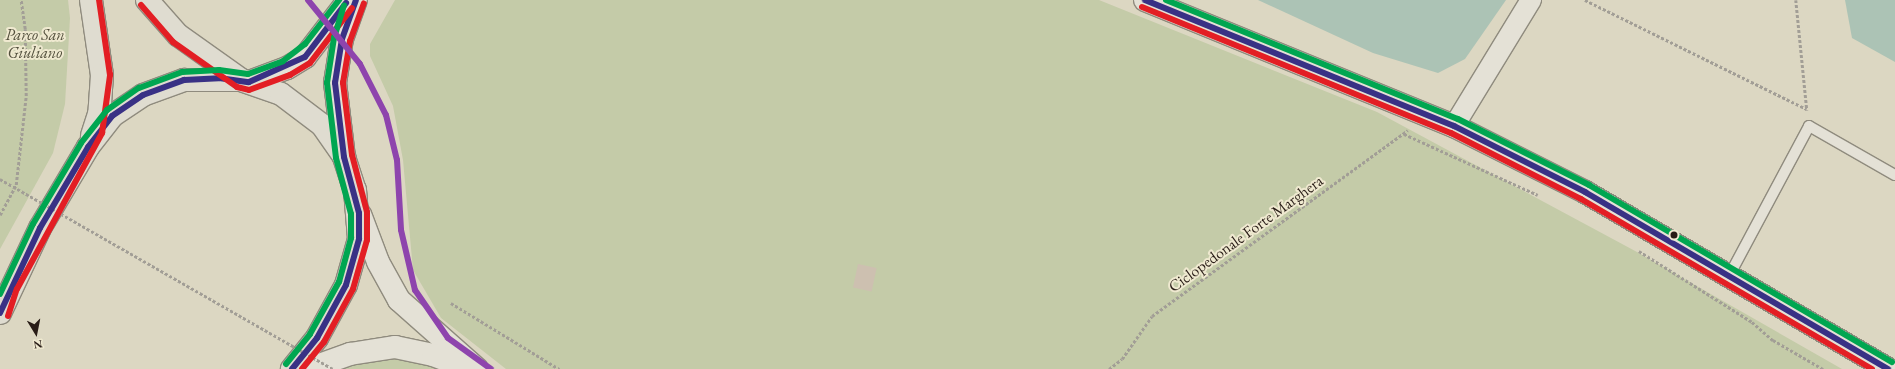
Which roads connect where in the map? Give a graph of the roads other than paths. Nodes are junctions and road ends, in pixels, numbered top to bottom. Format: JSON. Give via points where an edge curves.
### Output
{"nodes":[{"id":1,"x":91,"y":0,"type":"edge"},
{"id":2,"x":147,"y":0,"type":"edge"},
{"id":3,"x":349,"y":0,"type":"edge"},
{"id":4,"x":356,"y":0,"type":"edge"},
{"id":5,"x":1145,"y":0,"type":"edge"},
{"id":6,"x":1531,"y":0,"type":"edge"},
{"id":7,"x":245,"y":81,"type":"junction"},
{"id":8,"x":1454,"y":126,"type":"junction"},
{"id":9,"x":88,"y":147,"type":"junction"},
{"id":10,"x":344,"y":157,"type":"junction"},
{"id":11,"x":1895,"y":175,"type":"edge"},
{"id":12,"x":359,"y":213,"type":"junction"},
{"id":13,"x":1729,"y":276,"type":"junction"},
{"id":14,"x":0,"y":313,"type":"edge"},
{"id":15,"x":292,"y":369,"type":"edge"},
{"id":16,"x":308,"y":369,"type":"edge"},
{"id":17,"x":469,"y":369,"type":"edge"},
{"id":18,"x":477,"y":369,"type":"edge"},
{"id":19,"x":1888,"y":369,"type":"edge"}],
"edges":[{"from":1,"to":9,"type":"main road","via":[[100,54],[102,92]]},
{"from":2,"to":7,"type":"main road","via":[[178,35]]},
{"from":3,"to":7,"type":"street","via":[[305,57],[287,68]]},
{"from":4,"to":10,"type":"street","via":[[342,39],[335,83]]},
{"from":5,"to":8,"type":"street"},
{"from":6,"to":8,"type":"street"},
{"from":7,"to":9,"type":"main road","via":[[184,80],[143,94],[112,116]]},
{"from":7,"to":10,"type":"main road","via":[[281,94],[307,112],[322,125]]},
{"from":8,"to":13,"type":"street","via":[[1585,192]]},
{"from":9,"to":14,"type":"main road","via":[[40,228]]},
{"from":10,"to":12,"type":"main road"},
{"from":11,"to":13,"type":"lane","via":[[1809,126]]},
{"from":12,"to":15,"type":"main road","via":[[354,261],[346,286],[317,338]]},
{"from":12,"to":18,"type":"street","via":[[378,262],[399,300]]},
{"from":13,"to":19,"type":"street"},
{"from":16,"to":17,"type":"street","via":[[365,350],[395,347],[433,355]]}]}
